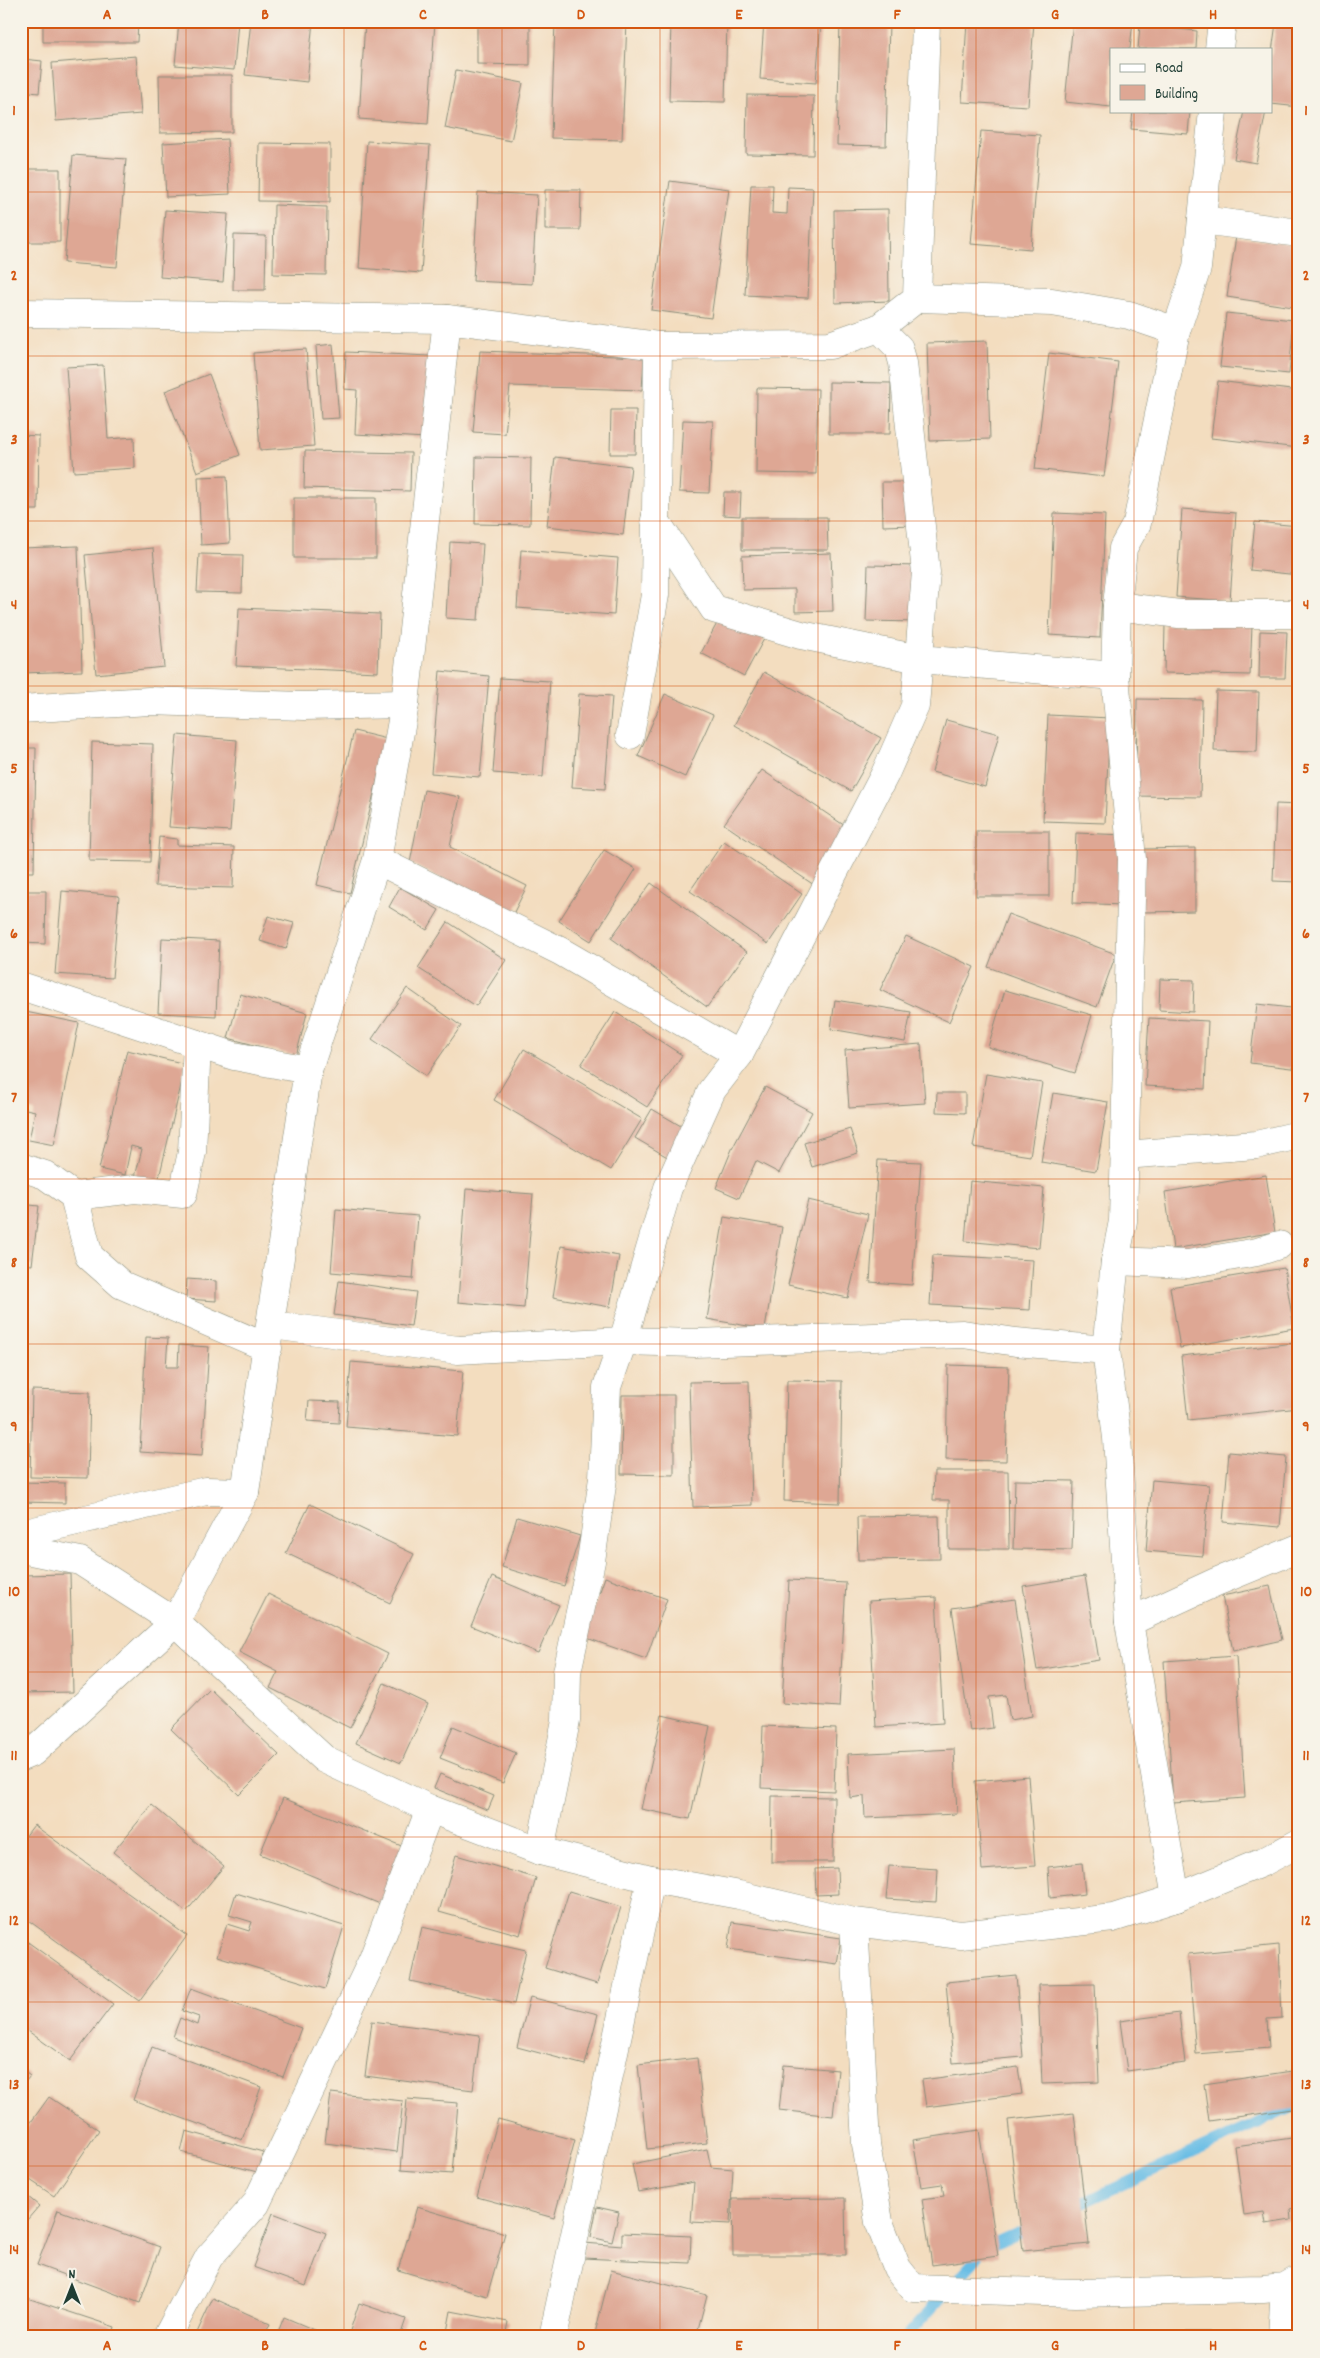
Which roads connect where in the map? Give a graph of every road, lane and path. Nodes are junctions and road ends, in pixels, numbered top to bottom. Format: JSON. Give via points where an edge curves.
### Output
{"nodes":[{"id":1,"x":926,"y":21,"type":"edge"},
{"id":2,"x":1222,"y":21,"type":"edge"},
{"id":3,"x":1219,"y":48,"type":"edge"},
{"id":4,"x":1213,"y":112,"type":"edge"},
{"id":5,"x":1202,"y":220,"type":"junction"},
{"id":6,"x":1299,"y":233,"type":"edge"},
{"id":7,"x":917,"y":298,"type":"junction"},
{"id":8,"x":21,"y":313,"type":"edge"},
{"id":9,"x":447,"y":319,"type":"junction"},
{"id":10,"x":879,"y":328,"type":"junction"},
{"id":11,"x":1176,"y":331,"type":"junction"},
{"id":12,"x":658,"y":346,"type":"junction"},
{"id":13,"x":655,"y":520,"type":"junction"},
{"id":14,"x":1117,"y":606,"type":"junction"},
{"id":15,"x":1299,"y":614,"type":"edge"},
{"id":16,"x":919,"y":659,"type":"junction"},
{"id":17,"x":1115,"y":676,"type":"junction"},
{"id":18,"x":405,"y":704,"type":"junction"},
{"id":19,"x":21,"y":709,"type":"edge"},
{"id":20,"x":630,"y":735,"type":"dead end"},
{"id":21,"x":377,"y":860,"type":"junction"},
{"id":22,"x":21,"y":986,"type":"edge"},
{"id":23,"x":197,"y":1044,"type":"junction"},
{"id":24,"x":739,"y":1054,"type":"junction"},
{"id":25,"x":308,"y":1070,"type":"junction"},
{"id":26,"x":1299,"y":1135,"type":"edge"},
{"id":27,"x":1124,"y":1155,"type":"junction"},
{"id":28,"x":21,"y":1167,"type":"edge"},
{"id":29,"x":74,"y":1196,"type":"junction"},
{"id":30,"x":1279,"y":1245,"type":"dead end"},
{"id":31,"x":1114,"y":1261,"type":"junction"},
{"id":32,"x":270,"y":1337,"type":"junction"},
{"id":33,"x":623,"y":1341,"type":"junction"},
{"id":34,"x":1106,"y":1350,"type":"junction"},
{"id":35,"x":245,"y":1492,"type":"junction"},
{"id":36,"x":21,"y":1534,"type":"edge"},
{"id":37,"x":1299,"y":1548,"type":"edge"},
{"id":38,"x":21,"y":1549,"type":"edge"},
{"id":39,"x":174,"y":1622,"type":"junction"},
{"id":40,"x":1129,"y":1622,"type":"junction"},
{"id":41,"x":21,"y":1758,"type":"edge"},
{"id":42,"x":430,"y":1809,"type":"junction"},
{"id":43,"x":1299,"y":1843,"type":"edge"},
{"id":44,"x":540,"y":1851,"type":"junction"},
{"id":45,"x":651,"y":1879,"type":"junction"},
{"id":46,"x":1176,"y":1898,"type":"junction"},
{"id":47,"x":854,"y":1922,"type":"junction"},
{"id":48,"x":1292,"y":2283,"type":"edge"},
{"id":49,"x":167,"y":2337,"type":"edge"},
{"id":50,"x":553,"y":2337,"type":"edge"},
{"id":51,"x":1282,"y":2337,"type":"edge"}],
"edges":[{"from":1,"to":7,"type":"street"},
{"from":2,"to":3,"type":"street"},
{"from":4,"to":5,"type":"street"},
{"from":5,"to":6,"type":"street"},
{"from":5,"to":11,"type":"street","via":[[1198,268]]},
{"from":7,"to":10,"type":"street"},
{"from":7,"to":11,"type":"street","via":[[1052,302],[1129,315]]},
{"from":8,"to":9,"type":"street"},
{"from":9,"to":12,"type":"street"},
{"from":9,"to":18,"type":"street"},
{"from":10,"to":12,"type":"street","via":[[830,345]]},
{"from":10,"to":16,"type":"street","via":[[899,348],[904,363],[926,572]]},
{"from":11,"to":14,"type":"street","via":[[1137,523],[1123,548]]},
{"from":12,"to":13,"type":"street"},
{"from":13,"to":16,"type":"street","via":[[714,609],[801,635]]},
{"from":13,"to":20,"type":"street","via":[[655,595]]},
{"from":14,"to":15,"type":"street","via":[[1179,614]]},
{"from":14,"to":17,"type":"street"},
{"from":16,"to":17,"type":"street"},
{"from":16,"to":24,"type":"street","via":[[915,706],[892,757]]},
{"from":17,"to":27,"type":"street","via":[[1132,859],[1129,1064]]},
{"from":18,"to":19,"type":"street","via":[[304,706],[149,701]]},
{"from":18,"to":21,"type":"street"},
{"from":21,"to":24,"type":"street","via":[[560,951]]},
{"from":21,"to":25,"type":"street"},
{"from":22,"to":23,"type":"street"},
{"from":23,"to":25,"type":"street","via":[[234,1056]]},
{"from":23,"to":29,"type":"street","via":[[192,1152],[183,1194],[134,1189]]},
{"from":24,"to":33,"type":"street","via":[[712,1090],[668,1188]]},
{"from":25,"to":32,"type":"street"},
{"from":26,"to":27,"type":"street","via":[[1256,1145]]},
{"from":27,"to":31,"type":"street","via":[[1123,1221]]},
{"from":28,"to":29,"type":"street","via":[[45,1175]]},
{"from":29,"to":32,"type":"street","via":[[89,1256],[122,1285]]},
{"from":30,"to":31,"type":"street","via":[[1188,1264]]},
{"from":31,"to":34,"type":"street"},
{"from":32,"to":33,"type":"street","via":[[458,1350]]},
{"from":32,"to":35,"type":"street"},
{"from":33,"to":34,"type":"street","via":[[695,1343],[963,1334]]},
{"from":33,"to":44,"type":"street","via":[[607,1387],[603,1478],[591,1562],[567,1672],[566,1721]]},
{"from":34,"to":40,"type":"street","via":[[1118,1438]]},
{"from":35,"to":36,"type":"street","via":[[206,1491]]},
{"from":35,"to":39,"type":"street"},
{"from":37,"to":40,"type":"street"},
{"from":38,"to":39,"type":"street","via":[[80,1561]]},
{"from":39,"to":41,"type":"street","via":[[33,1752]]},
{"from":39,"to":42,"type":"street","via":[[324,1759]]},
{"from":40,"to":46,"type":"street"},
{"from":42,"to":44,"type":"street"},
{"from":42,"to":49,"type":"street","via":[[373,1959],[256,2204],[209,2257]]},
{"from":43,"to":46,"type":"street","via":[[1263,1862]]},
{"from":44,"to":45,"type":"street"},
{"from":45,"to":47,"type":"street","via":[[740,1895]]},
{"from":45,"to":50,"type":"street"},
{"from":46,"to":47,"type":"street","via":[[1113,1918],[960,1935]]},
{"from":47,"to":48,"type":"street","via":[[866,2144],[879,2222],[897,2268],[914,2288],[1076,2293]]},
{"from":48,"to":51,"type":"street"}]}
